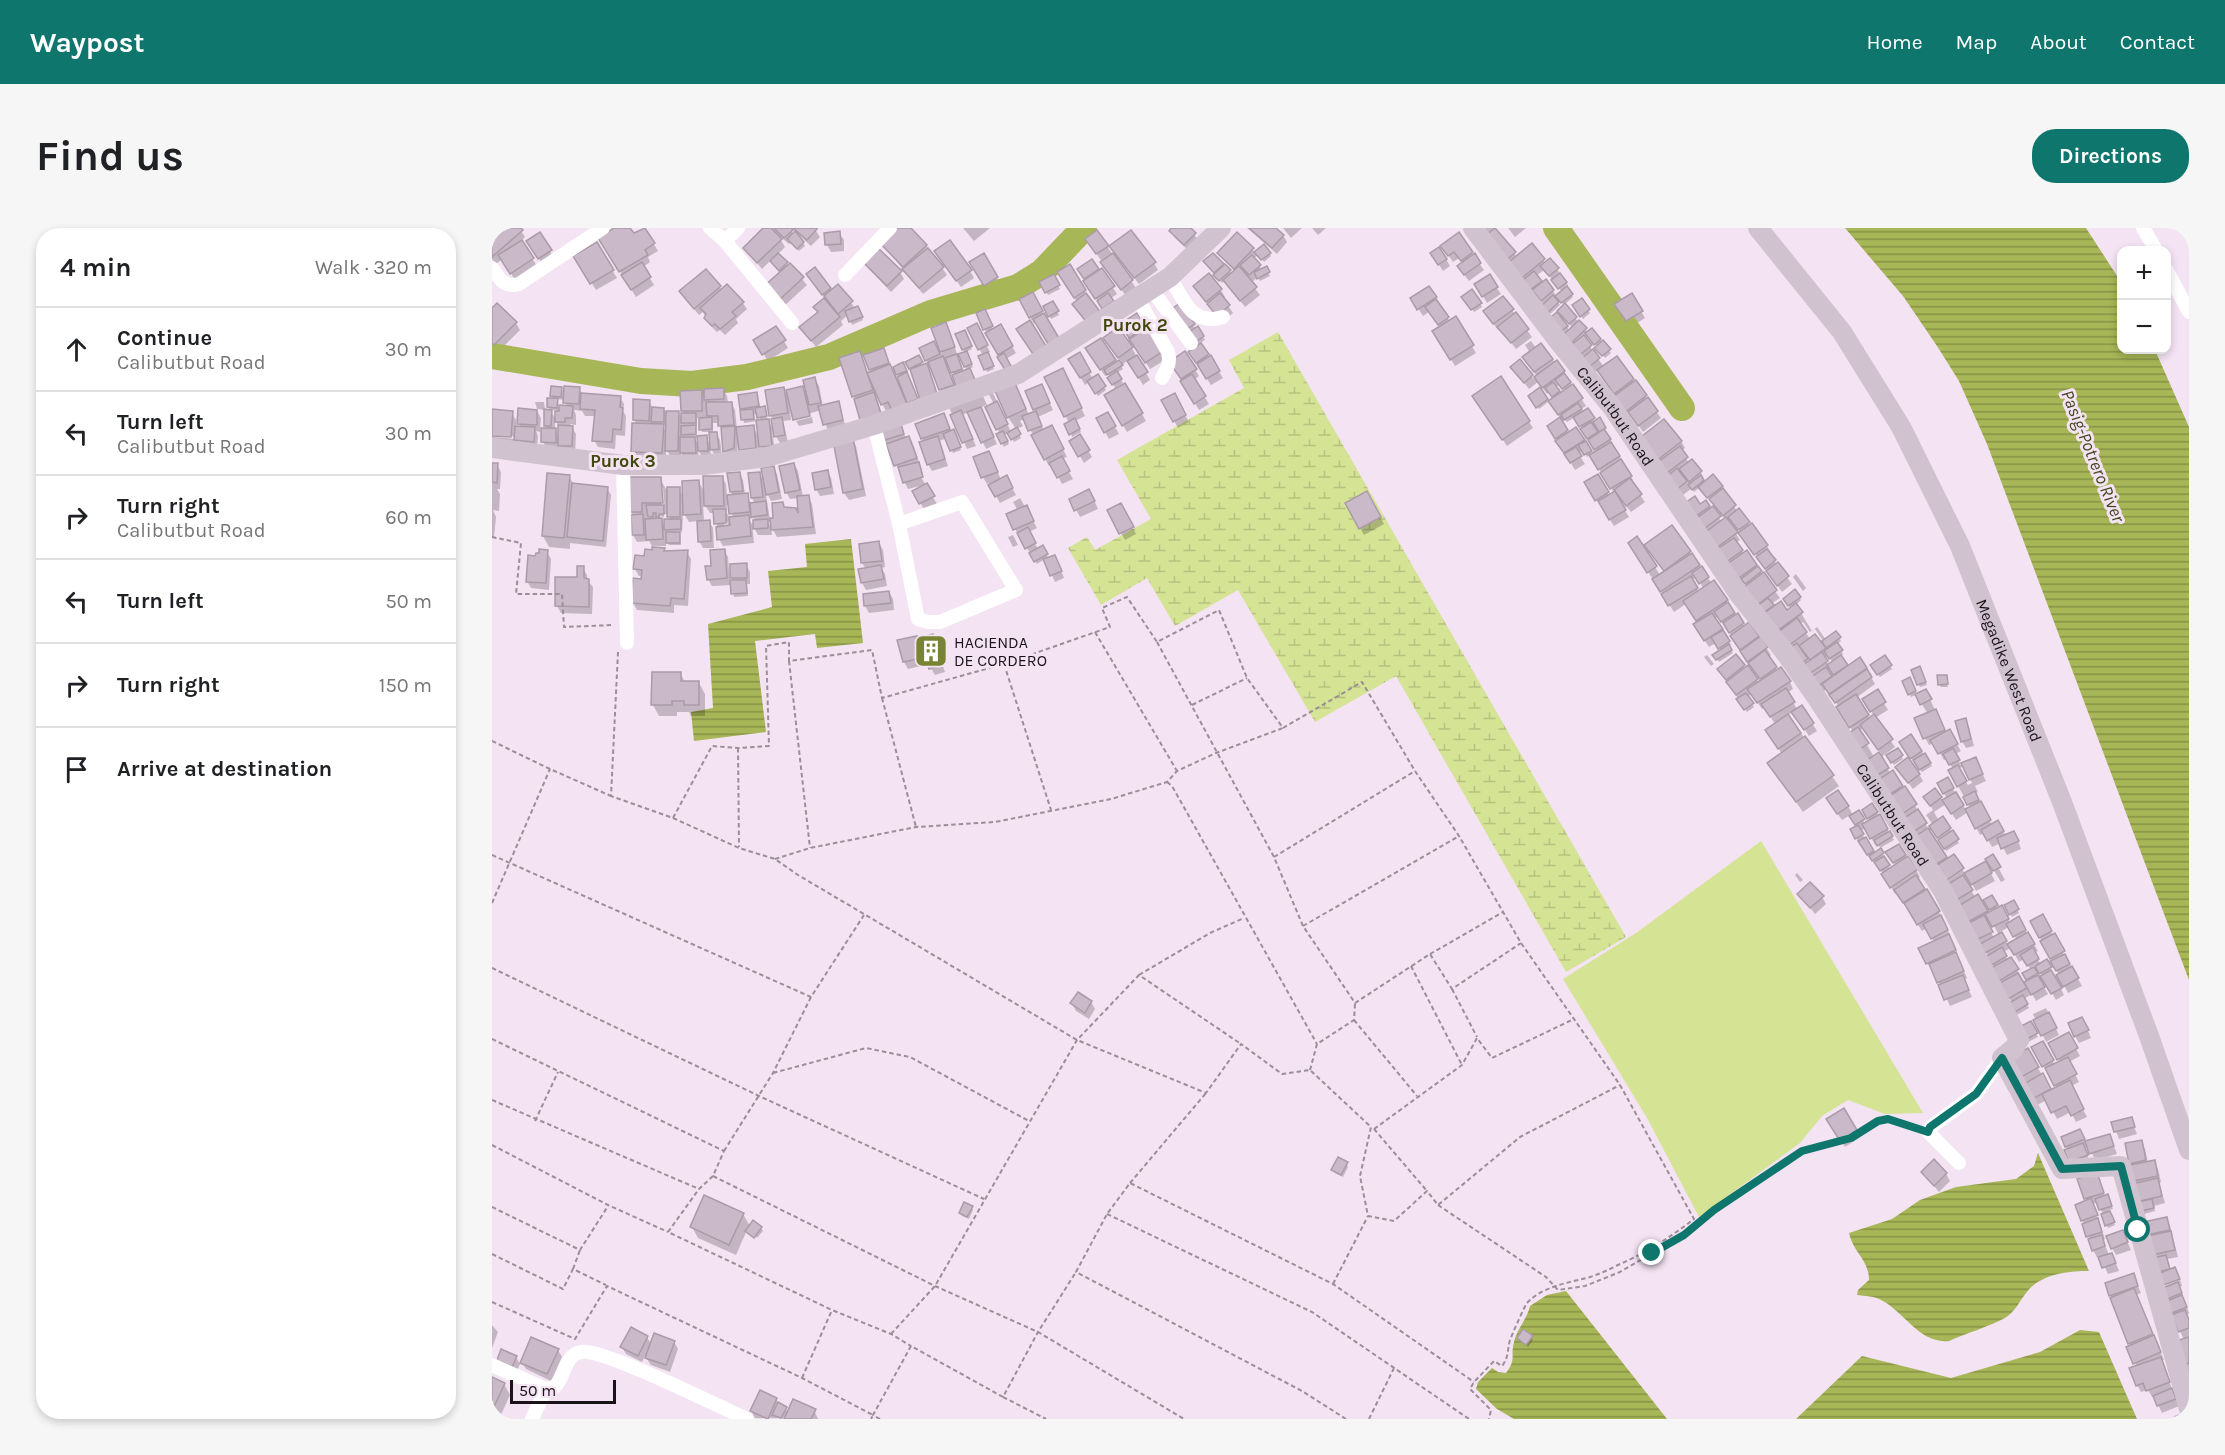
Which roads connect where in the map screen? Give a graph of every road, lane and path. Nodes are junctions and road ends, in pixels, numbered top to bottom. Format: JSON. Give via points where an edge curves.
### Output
{"nodes":[{"id":1,"x":603,"y":228,"type":"edge"},
{"id":2,"x":710,"y":228,"type":"edge"},
{"id":3,"x":738,"y":228,"type":"edge"},
{"id":4,"x":890,"y":228,"type":"edge"},
{"id":5,"x":1221,"y":228,"type":"edge"},
{"id":6,"x":1473,"y":228,"type":"edge"},
{"id":7,"x":1758,"y":228,"type":"edge"},
{"id":8,"x":2143,"y":228,"type":"edge"},
{"id":9,"x":725,"y":241,"type":"junction"},
{"id":10,"x":2154,"y":246,"type":"edge"},
{"id":11,"x":492,"y":268,"type":"edge"},
{"id":12,"x":845,"y":275,"type":"dead end"},
{"id":13,"x":1170,"y":277,"type":"junction"},
{"id":14,"x":2171,"y":278,"type":"edge"},
{"id":15,"x":1145,"y":294,"type":"junction"},
{"id":16,"x":2189,"y":312,"type":"edge"},
{"id":17,"x":1223,"y":317,"type":"dead end"},
{"id":18,"x":792,"y":322,"type":"dead end"},
{"id":19,"x":1191,"y":343,"type":"dead end"},
{"id":20,"x":1162,"y":378,"type":"dead end"},
{"id":21,"x":874,"y":425,"type":"junction"},
{"id":22,"x":492,"y":448,"type":"edge"},
{"id":23,"x":623,"y":465,"type":"junction"},
{"id":24,"x":899,"y":524,"type":"junction"},
{"id":25,"x":492,"y":537,"type":"edge"},
{"id":26,"x":619,"y":624,"type":"dead end"},
{"id":27,"x":1095,"y":632,"type":"junction"},
{"id":28,"x":1157,"y":642,"type":"junction"},
{"id":29,"x":622,"y":645,"type":"joint"},
{"id":30,"x":789,"y":661,"type":"junction"},
{"id":31,"x":1004,"y":664,"type":"junction"},
{"id":32,"x":1247,"y":678,"type":"junction"},
{"id":33,"x":882,"y":698,"type":"junction"},
{"id":34,"x":1192,"y":705,"type":"junction"},
{"id":35,"x":1283,"y":728,"type":"junction"},
{"id":36,"x":492,"y":741,"type":"edge"},
{"id":37,"x":738,"y":748,"type":"junction"},
{"id":38,"x":1216,"y":753,"type":"junction"},
{"id":39,"x":550,"y":769,"type":"junction"},
{"id":40,"x":1177,"y":771,"type":"junction"},
{"id":41,"x":1415,"y":771,"type":"junction"},
{"id":42,"x":1167,"y":782,"type":"junction"},
{"id":43,"x":611,"y":796,"type":"junction"},
{"id":44,"x":1052,"y":811,"type":"junction"},
{"id":45,"x":673,"y":818,"type":"junction"},
{"id":46,"x":916,"y":827,"type":"junction"},
{"id":47,"x":1459,"y":836,"type":"junction"},
{"id":48,"x":739,"y":848,"type":"junction"},
{"id":49,"x":810,"y":848,"type":"junction"},
{"id":50,"x":492,"y":855,"type":"edge"},
{"id":51,"x":1275,"y":857,"type":"junction"},
{"id":52,"x":775,"y":859,"type":"junction"},
{"id":53,"x":510,"y":862,"type":"junction"},
{"id":54,"x":492,"y":903,"type":"edge"},
{"id":55,"x":1503,"y":912,"type":"junction"},
{"id":56,"x":864,"y":915,"type":"junction"},
{"id":57,"x":1245,"y":918,"type":"junction"},
{"id":58,"x":1303,"y":926,"type":"junction"},
{"id":59,"x":1521,"y":943,"type":"junction"},
{"id":60,"x":1430,"y":954,"type":"junction"},
{"id":61,"x":1411,"y":966,"type":"junction"},
{"id":62,"x":492,"y":968,"type":"edge"},
{"id":63,"x":1139,"y":975,"type":"junction"},
{"id":64,"x":1452,"y":989,"type":"junction"},
{"id":65,"x":811,"y":997,"type":"junction"},
{"id":66,"x":1354,"y":1003,"type":"junction"},
{"id":67,"x":1574,"y":1019,"type":"junction"},
{"id":68,"x":1354,"y":1020,"type":"junction"},
{"id":69,"x":1478,"y":1038,"type":"junction"},
{"id":70,"x":492,"y":1039,"type":"edge"},
{"id":71,"x":1077,"y":1040,"type":"junction"},
{"id":72,"x":1242,"y":1044,"type":"junction"},
{"id":73,"x":1317,"y":1044,"type":"junction"},
{"id":74,"x":2002,"y":1058,"type":"junction"},
{"id":75,"x":1462,"y":1065,"type":"junction"},
{"id":76,"x":1310,"y":1070,"type":"junction"},
{"id":77,"x":558,"y":1071,"type":"junction"},
{"id":78,"x":773,"y":1073,"type":"junction"},
{"id":79,"x":1620,"y":1085,"type":"junction"},
{"id":80,"x":1206,"y":1093,"type":"junction"},
{"id":81,"x":759,"y":1096,"type":"junction"},
{"id":82,"x":1418,"y":1097,"type":"junction"},
{"id":83,"x":492,"y":1100,"type":"edge"},
{"id":84,"x":535,"y":1121,"type":"junction"},
{"id":85,"x":1029,"y":1121,"type":"junction"},
{"id":86,"x":1367,"y":1124,"type":"junction"},
{"id":87,"x":1374,"y":1129,"type":"junction"},
{"id":88,"x":1928,"y":1132,"type":"junction"},
{"id":89,"x":492,"y":1145,"type":"edge"},
{"id":90,"x":2189,"y":1150,"type":"edge"},
{"id":91,"x":724,"y":1151,"type":"junction"},
{"id":92,"x":1959,"y":1163,"type":"dead end"},
{"id":93,"x":713,"y":1176,"type":"junction"},
{"id":94,"x":1130,"y":1183,"type":"junction"},
{"id":95,"x":699,"y":1189,"type":"junction"},
{"id":96,"x":1427,"y":1191,"type":"junction"},
{"id":97,"x":984,"y":1199,"type":"junction"},
{"id":98,"x":1438,"y":1204,"type":"junction"},
{"id":99,"x":608,"y":1205,"type":"junction"},
{"id":100,"x":492,"y":1207,"type":"edge"},
{"id":101,"x":1107,"y":1214,"type":"junction"},
{"id":102,"x":1368,"y":1216,"type":"junction"},
{"id":103,"x":668,"y":1232,"type":"junction"},
{"id":104,"x":580,"y":1250,"type":"junction"},
{"id":105,"x":492,"y":1254,"type":"edge"},
{"id":106,"x":573,"y":1269,"type":"junction"},
{"id":107,"x":1076,"y":1272,"type":"junction"},
{"id":108,"x":1333,"y":1284,"type":"junction"},
{"id":109,"x":1556,"y":1285,"type":"junction"},
{"id":110,"x":607,"y":1286,"type":"junction"},
{"id":111,"x":934,"y":1287,"type":"junction"},
{"id":112,"x":492,"y":1302,"type":"edge"},
{"id":113,"x":832,"y":1310,"type":"junction"},
{"id":114,"x":1038,"y":1332,"type":"junction"},
{"id":115,"x":891,"y":1334,"type":"junction"},
{"id":116,"x":911,"y":1346,"type":"junction"},
{"id":117,"x":492,"y":1365,"type":"edge"},
{"id":118,"x":1394,"y":1368,"type":"junction"},
{"id":119,"x":802,"y":1378,"type":"junction"},
{"id":120,"x":1474,"y":1382,"type":"junction"},
{"id":121,"x":546,"y":1389,"type":"junction"},
{"id":122,"x":1004,"y":1397,"type":"junction"},
{"id":123,"x":2189,"y":1409,"type":"edge"},
{"id":124,"x":872,"y":1417,"type":"edge"},
{"id":125,"x":532,"y":1419,"type":"edge"},
{"id":126,"x":747,"y":1419,"type":"edge"},
{"id":127,"x":880,"y":1419,"type":"edge"},
{"id":128,"x":1046,"y":1419,"type":"edge"},
{"id":129,"x":1184,"y":1419,"type":"edge"},
{"id":130,"x":1346,"y":1419,"type":"edge"},
{"id":131,"x":1369,"y":1419,"type":"edge"},
{"id":132,"x":1469,"y":1419,"type":"edge"},
{"id":133,"x":1489,"y":1419,"type":"edge"}],
"edges":[{"from":1,"to":11,"type":"street","via":[[519,284],[504,284]]},
{"from":2,"to":9,"type":"street"},
{"from":3,"to":9,"type":"street"},
{"from":4,"to":12,"type":"street"},
{"from":5,"to":13,"type":"street"},
{"from":6,"to":74,"type":"street","name":"Calibutbut Road","via":[[1612,407],[1738,593],[1817,698],[1943,891],[2019,1040]]},
{"from":7,"to":90,"type":"street","name":"Megadike West Road","via":[[1842,332],[1901,427],[1960,546],[2066,813]]},
{"from":8,"to":10,"type":"street"},
{"from":9,"to":18,"type":"street"},
{"from":13,"to":15,"type":"street"},
{"from":13,"to":17,"type":"street","via":[[1191,311],[1202,318]]},
{"from":14,"to":16,"type":"street"},
{"from":15,"to":19,"type":"street"},
{"from":15,"to":20,"type":"street","via":[[1170,358]]},
{"from":15,"to":21,"type":"street","via":[[1018,374]]},
{"from":21,"to":23,"type":"street","via":[[768,457],[703,465]]},
{"from":21,"to":24,"type":"street"},
{"from":22,"to":23,"type":"street"},
{"from":23,"to":29,"type":"street"},
{"from":24,"to":24,"type":"street","via":[[918,619],[940,622],[1016,590],[962,502]]},
{"from":25,"to":26,"type":"path","via":[[521,543],[516,594],[562,594],[564,627]]},
{"from":27,"to":28,"type":"path","via":[[1110,627],[1102,608],[1127,597]]},
{"from":27,"to":31,"type":"path"},
{"from":27,"to":40,"type":"path"},
{"from":28,"to":32,"type":"path","via":[[1219,609]]},
{"from":28,"to":34,"type":"path"},
{"from":29,"to":43,"type":"path"},
{"from":30,"to":33,"type":"path","via":[[872,650]]},
{"from":30,"to":37,"type":"path","via":[[789,642],[766,646],[769,746]]},
{"from":30,"to":49,"type":"path"},
{"from":31,"to":33,"type":"path"},
{"from":31,"to":44,"type":"path"},
{"from":32,"to":34,"type":"path"},
{"from":32,"to":35,"type":"path"},
{"from":33,"to":46,"type":"path"},
{"from":34,"to":38,"type":"path"},
{"from":35,"to":38,"type":"path"},
{"from":35,"to":41,"type":"path","via":[[1362,682]]},
{"from":36,"to":39,"type":"path"},
{"from":37,"to":45,"type":"path","via":[[711,746]]},
{"from":37,"to":48,"type":"path"},
{"from":38,"to":40,"type":"path"},
{"from":38,"to":51,"type":"path"},
{"from":39,"to":43,"type":"path"},
{"from":39,"to":53,"type":"path"},
{"from":40,"to":42,"type":"path"},
{"from":41,"to":47,"type":"path"},
{"from":41,"to":51,"type":"path"},
{"from":42,"to":44,"type":"path"},
{"from":42,"to":57,"type":"path"},
{"from":43,"to":45,"type":"path"},
{"from":44,"to":46,"type":"path","via":[[995,822]]},
{"from":45,"to":48,"type":"path"},
{"from":46,"to":49,"type":"path"},
{"from":47,"to":55,"type":"path"},
{"from":47,"to":58,"type":"path"},
{"from":48,"to":52,"type":"path"},
{"from":49,"to":52,"type":"path"},
{"from":50,"to":53,"type":"path"},
{"from":51,"to":58,"type":"path"},
{"from":52,"to":56,"type":"path"},
{"from":53,"to":54,"type":"path"},
{"from":53,"to":65,"type":"path"},
{"from":55,"to":59,"type":"path"},
{"from":55,"to":60,"type":"path"},
{"from":56,"to":65,"type":"path"},
{"from":56,"to":71,"type":"path"},
{"from":57,"to":63,"type":"path","via":[[1210,933]]},
{"from":57,"to":73,"type":"path"},
{"from":58,"to":66,"type":"path"},
{"from":59,"to":64,"type":"path"},
{"from":59,"to":67,"type":"path"},
{"from":60,"to":61,"type":"path"},
{"from":60,"to":64,"type":"path"},
{"from":61,"to":66,"type":"path"},
{"from":61,"to":75,"type":"path"},
{"from":62,"to":81,"type":"path"},
{"from":63,"to":71,"type":"path"},
{"from":63,"to":72,"type":"path"},
{"from":64,"to":69,"type":"path"},
{"from":65,"to":78,"type":"path"},
{"from":66,"to":68,"type":"path"},
{"from":67,"to":69,"type":"path","via":[[1492,1058]]},
{"from":67,"to":79,"type":"path"},
{"from":68,"to":73,"type":"path"},
{"from":68,"to":82,"type":"path"},
{"from":69,"to":75,"type":"path"},
{"from":70,"to":77,"type":"path"},
{"from":71,"to":80,"type":"path"},
{"from":71,"to":85,"type":"path"},
{"from":72,"to":76,"type":"path","via":[[1282,1074]]},
{"from":72,"to":80,"type":"path"},
{"from":73,"to":76,"type":"path"},
{"from":74,"to":88,"type":"street","via":[[1976,1094]]},
{"from":74,"to":123,"type":"street","via":[[2062,1169],[2121,1166]]},
{"from":75,"to":82,"type":"path"},
{"from":76,"to":86,"type":"path"},
{"from":77,"to":84,"type":"path"},
{"from":77,"to":91,"type":"path"},
{"from":78,"to":81,"type":"path"},
{"from":78,"to":85,"type":"path","via":[[867,1048],[910,1057]]},
{"from":79,"to":98,"type":"path","via":[[1520,1137]]},
{"from":79,"to":109,"type":"path","via":[[1694,1219],[1624,1263]]},
{"from":80,"to":94,"type":"path"},
{"from":81,"to":91,"type":"path"},
{"from":81,"to":97,"type":"path"},
{"from":82,"to":87,"type":"path"},
{"from":83,"to":84,"type":"path"},
{"from":84,"to":95,"type":"path"},
{"from":85,"to":97,"type":"path"},
{"from":86,"to":87,"type":"path"},
{"from":86,"to":102,"type":"path","via":[[1371,1127],[1360,1176]]},
{"from":87,"to":96,"type":"path"},
{"from":88,"to":92,"type":"street"},
{"from":88,"to":109,"type":"path","via":[[1888,1119],[1851,1138],[1802,1151],[1684,1235],[1620,1272],[1585,1286],[1558,1290]]},
{"from":89,"to":99,"type":"path"},
{"from":91,"to":93,"type":"path"},
{"from":93,"to":95,"type":"path"},
{"from":93,"to":111,"type":"path"},
{"from":94,"to":101,"type":"path"},
{"from":94,"to":108,"type":"path"},
{"from":95,"to":103,"type":"path"},
{"from":96,"to":98,"type":"path"},
{"from":96,"to":102,"type":"path","via":[[1394,1221]]},
{"from":97,"to":111,"type":"path"},
{"from":98,"to":109,"type":"path"},
{"from":99,"to":103,"type":"path"},
{"from":99,"to":104,"type":"path"},
{"from":100,"to":104,"type":"path"},
{"from":101,"to":107,"type":"path"},
{"from":101,"to":118,"type":"path","via":[[1312,1312]]},
{"from":102,"to":108,"type":"path"},
{"from":103,"to":113,"type":"path"},
{"from":104,"to":106,"type":"path"},
{"from":105,"to":106,"type":"path","via":[[563,1289]]},
{"from":106,"to":110,"type":"path"},
{"from":107,"to":114,"type":"path"},
{"from":107,"to":130,"type":"path","via":[[1302,1391]]},
{"from":108,"to":120,"type":"path"},
{"from":109,"to":120,"type":"path","via":[[1525,1306],[1510,1339],[1508,1359],[1502,1366],[1494,1361]]},
{"from":110,"to":112,"type":"path","via":[[574,1339]]},
{"from":110,"to":119,"type":"path"},
{"from":111,"to":114,"type":"path"},
{"from":111,"to":115,"type":"path"},
{"from":113,"to":115,"type":"path"},
{"from":113,"to":119,"type":"path"},
{"from":114,"to":122,"type":"path"},
{"from":114,"to":129,"type":"path"},
{"from":115,"to":116,"type":"path"},
{"from":116,"to":122,"type":"path"},
{"from":116,"to":124,"type":"path"},
{"from":117,"to":121,"type":"street"},
{"from":118,"to":131,"type":"path"},
{"from":118,"to":132,"type":"path"},
{"from":119,"to":124,"type":"path"},
{"from":120,"to":133,"type":"path","via":[[1470,1389],[1491,1410]]},
{"from":121,"to":125,"type":"street"},
{"from":121,"to":126,"type":"street","via":[[557,1386],[568,1360],[580,1352],[592,1353]]},
{"from":122,"to":128,"type":"path"},
{"from":124,"to":127,"type":"path"}]}
